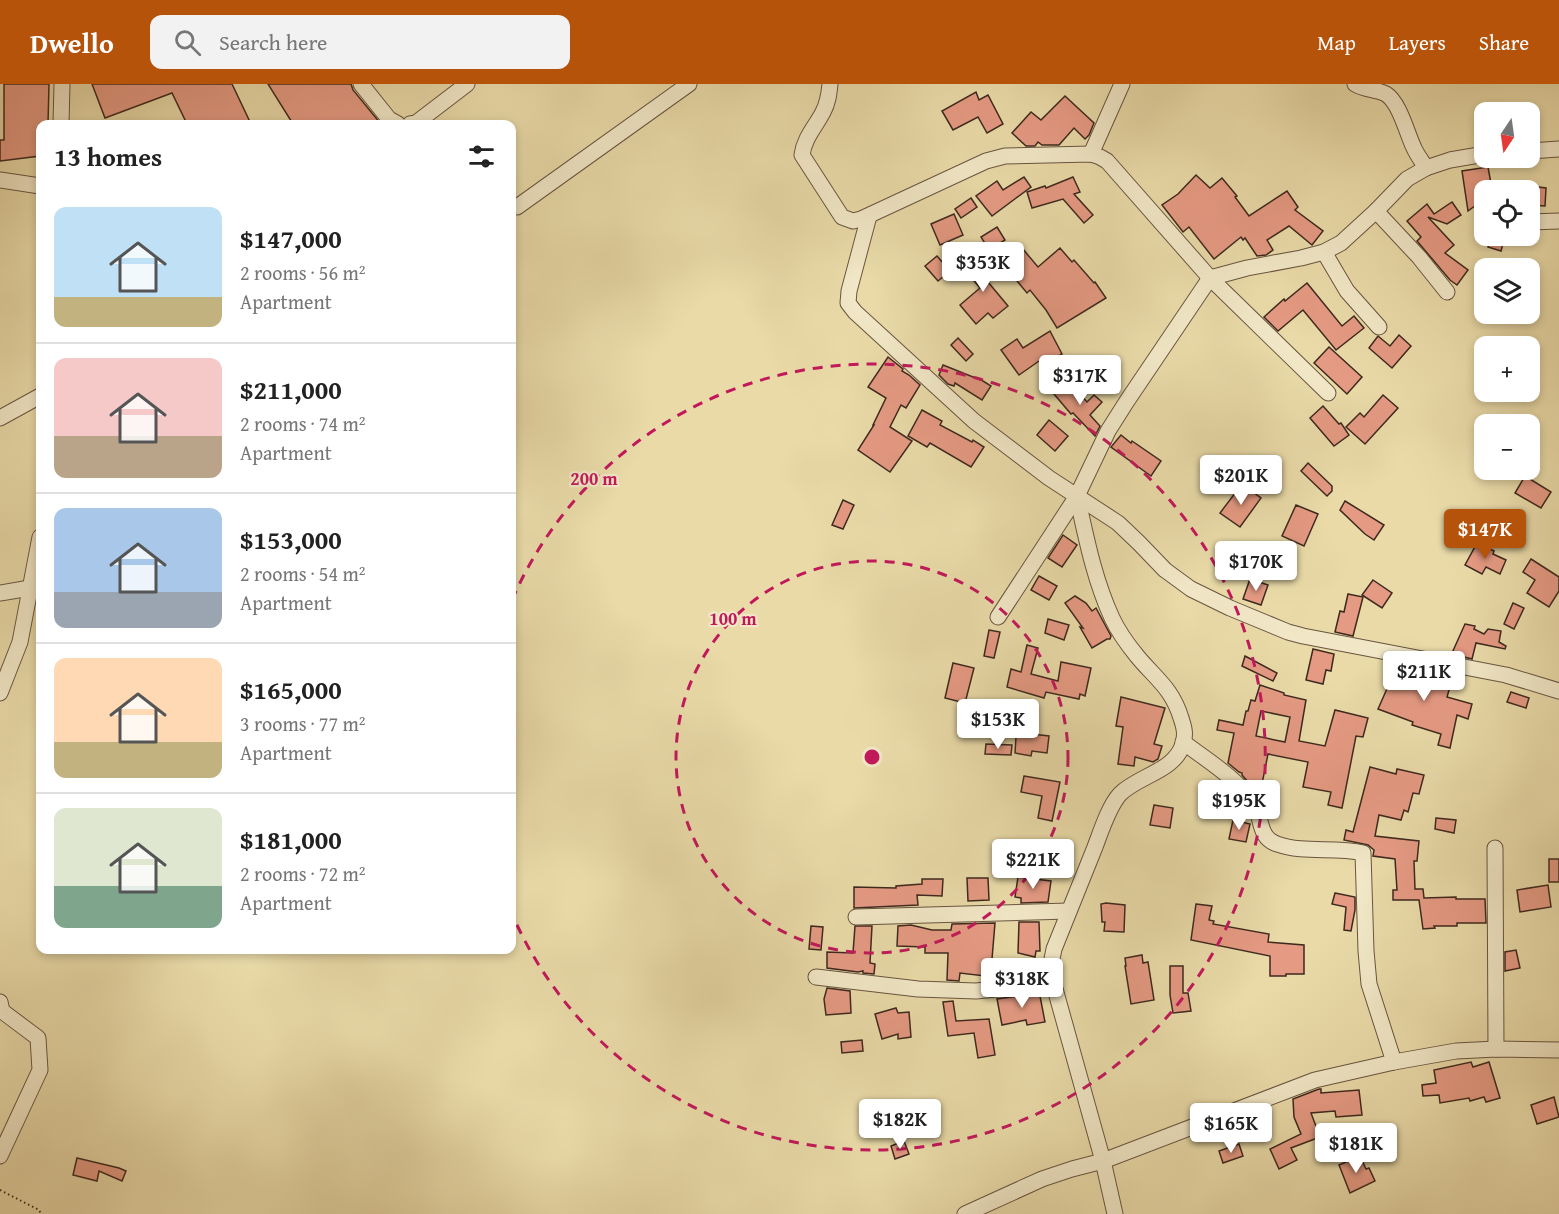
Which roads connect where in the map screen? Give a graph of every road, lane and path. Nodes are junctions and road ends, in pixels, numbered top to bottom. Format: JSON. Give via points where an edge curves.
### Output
{"nodes":[{"id":1,"x":62,"y":84,"type":"edge"},
{"id":2,"x":361,"y":84,"type":"edge"},
{"id":3,"x":467,"y":84,"type":"edge"},
{"id":4,"x":689,"y":84,"type":"edge"},
{"id":5,"x":830,"y":84,"type":"edge"},
{"id":6,"x":1122,"y":84,"type":"edge"},
{"id":7,"x":1355,"y":84,"type":"edge"},
{"id":8,"x":61,"y":120,"type":"edge"},
{"id":9,"x":391,"y":120,"type":"edge"},
{"id":10,"x":420,"y":120,"type":"edge"},
{"id":11,"x":1559,"y":149,"type":"edge"},
{"id":12,"x":1540,"y":150,"type":"edge"},
{"id":13,"x":1091,"y":154,"type":"junction"},
{"id":14,"x":1474,"y":156,"type":"edge"},
{"id":15,"x":1426,"y":168,"type":"junction"},
{"id":16,"x":0,"y":180,"type":"edge"},
{"id":17,"x":36,"y":185,"type":"edge"},
{"id":18,"x":517,"y":207,"type":"dead end"},
{"id":19,"x":1376,"y":211,"type":"junction"},
{"id":20,"x":869,"y":216,"type":"junction"},
{"id":21,"x":1559,"y":221,"type":"edge"},
{"id":22,"x":1540,"y":222,"type":"edge"},
{"id":23,"x":1324,"y":252,"type":"junction"},
{"id":24,"x":1210,"y":278,"type":"junction"},
{"id":25,"x":1447,"y":292,"type":"dead end"},
{"id":26,"x":1379,"y":327,"type":"dead end"},
{"id":27,"x":1328,"y":393,"type":"dead end"},
{"id":28,"x":36,"y":398,"type":"edge"},
{"id":29,"x":0,"y":418,"type":"edge"},
{"id":30,"x":1077,"y":496,"type":"junction"},
{"id":31,"x":36,"y":557,"type":"edge"},
{"id":32,"x":30,"y":588,"type":"junction"},
{"id":33,"x":0,"y":593,"type":"edge"},
{"id":34,"x":998,"y":617,"type":"dead end"},
{"id":35,"x":1559,"y":691,"type":"edge"},
{"id":36,"x":0,"y":693,"type":"edge"},
{"id":37,"x":1184,"y":742,"type":"junction"},
{"id":38,"x":1496,"y":848,"type":"dead end"},
{"id":39,"x":1069,"y":910,"type":"junction"},
{"id":40,"x":856,"y":917,"type":"dead end"},
{"id":41,"x":816,"y":976,"type":"dead end"},
{"id":42,"x":1052,"y":978,"type":"junction"},
{"id":43,"x":0,"y":1002,"type":"edge"},
{"id":44,"x":1496,"y":1049,"type":"junction"},
{"id":45,"x":1559,"y":1050,"type":"edge"},
{"id":46,"x":1394,"y":1062,"type":"junction"},
{"id":47,"x":0,"y":1156,"type":"edge"},
{"id":48,"x":1103,"y":1161,"type":"junction"},
{"id":49,"x":0,"y":1190,"type":"edge"},
{"id":50,"x":41,"y":1214,"type":"edge"},
{"id":51,"x":965,"y":1214,"type":"edge"},
{"id":52,"x":1115,"y":1214,"type":"edge"}],
"edges":[{"from":1,"to":8,"type":"street"},
{"from":2,"to":9,"type":"street"},
{"from":3,"to":10,"type":"street"},
{"from":4,"to":18,"type":"street"},
{"from":5,"to":20,"type":"street","via":[[825,110],[802,154],[842,218],[853,221]]},
{"from":6,"to":13,"type":"street"},
{"from":7,"to":15,"type":"street","via":[[1387,95]]},
{"from":11,"to":12,"type":"street"},
{"from":13,"to":20,"type":"street","via":[[1005,156],[986,161]]},
{"from":13,"to":24,"type":"street","via":[[1107,161]]},
{"from":14,"to":15,"type":"street"},
{"from":15,"to":19,"type":"street","via":[[1407,179]]},
{"from":16,"to":17,"type":"street"},
{"from":19,"to":23,"type":"street","via":[[1341,243]]},
{"from":19,"to":25,"type":"street"},
{"from":20,"to":30,"type":"street","via":[[848,303],[974,421]]},
{"from":21,"to":22,"type":"street"},
{"from":23,"to":24,"type":"street"},
{"from":23,"to":26,"type":"street","via":[[1347,291]]},
{"from":24,"to":27,"type":"street"},
{"from":24,"to":30,"type":"street","via":[[1113,424]]},
{"from":28,"to":29,"type":"street"},
{"from":30,"to":34,"type":"street"},
{"from":30,"to":35,"type":"street","via":[[1118,523],[1165,570],[1191,589],[1273,626],[1303,636],[1506,675]]},
{"from":30,"to":37,"type":"street","via":[[1090,559],[1112,619],[1137,656],[1173,697],[1185,731]]},
{"from":31,"to":32,"type":"street"},
{"from":32,"to":33,"type":"street"},
{"from":32,"to":36,"type":"street","via":[[20,642]]},
{"from":37,"to":39,"type":"street","via":[[1179,754],[1168,764],[1119,796]]},
{"from":37,"to":46,"type":"street","via":[[1245,792],[1268,839],[1296,848],[1363,853],[1369,984]]},
{"from":38,"to":44,"type":"street"},
{"from":39,"to":40,"type":"street"},
{"from":39,"to":42,"type":"street","via":[[1054,948]]},
{"from":41,"to":42,"type":"street","via":[[918,989],[976,991]]},
{"from":42,"to":48,"type":"street"},
{"from":43,"to":47,"type":"street","via":[[2,1011],[38,1038],[40,1070]]},
{"from":44,"to":45,"type":"street"},
{"from":44,"to":46,"type":"street","via":[[1456,1051]]},
{"from":46,"to":48,"type":"street","via":[[1316,1080]]},
{"from":48,"to":51,"type":"street","via":[[1042,1179]]},
{"from":48,"to":52,"type":"street"},
{"from":49,"to":50,"type":"path"}]}
